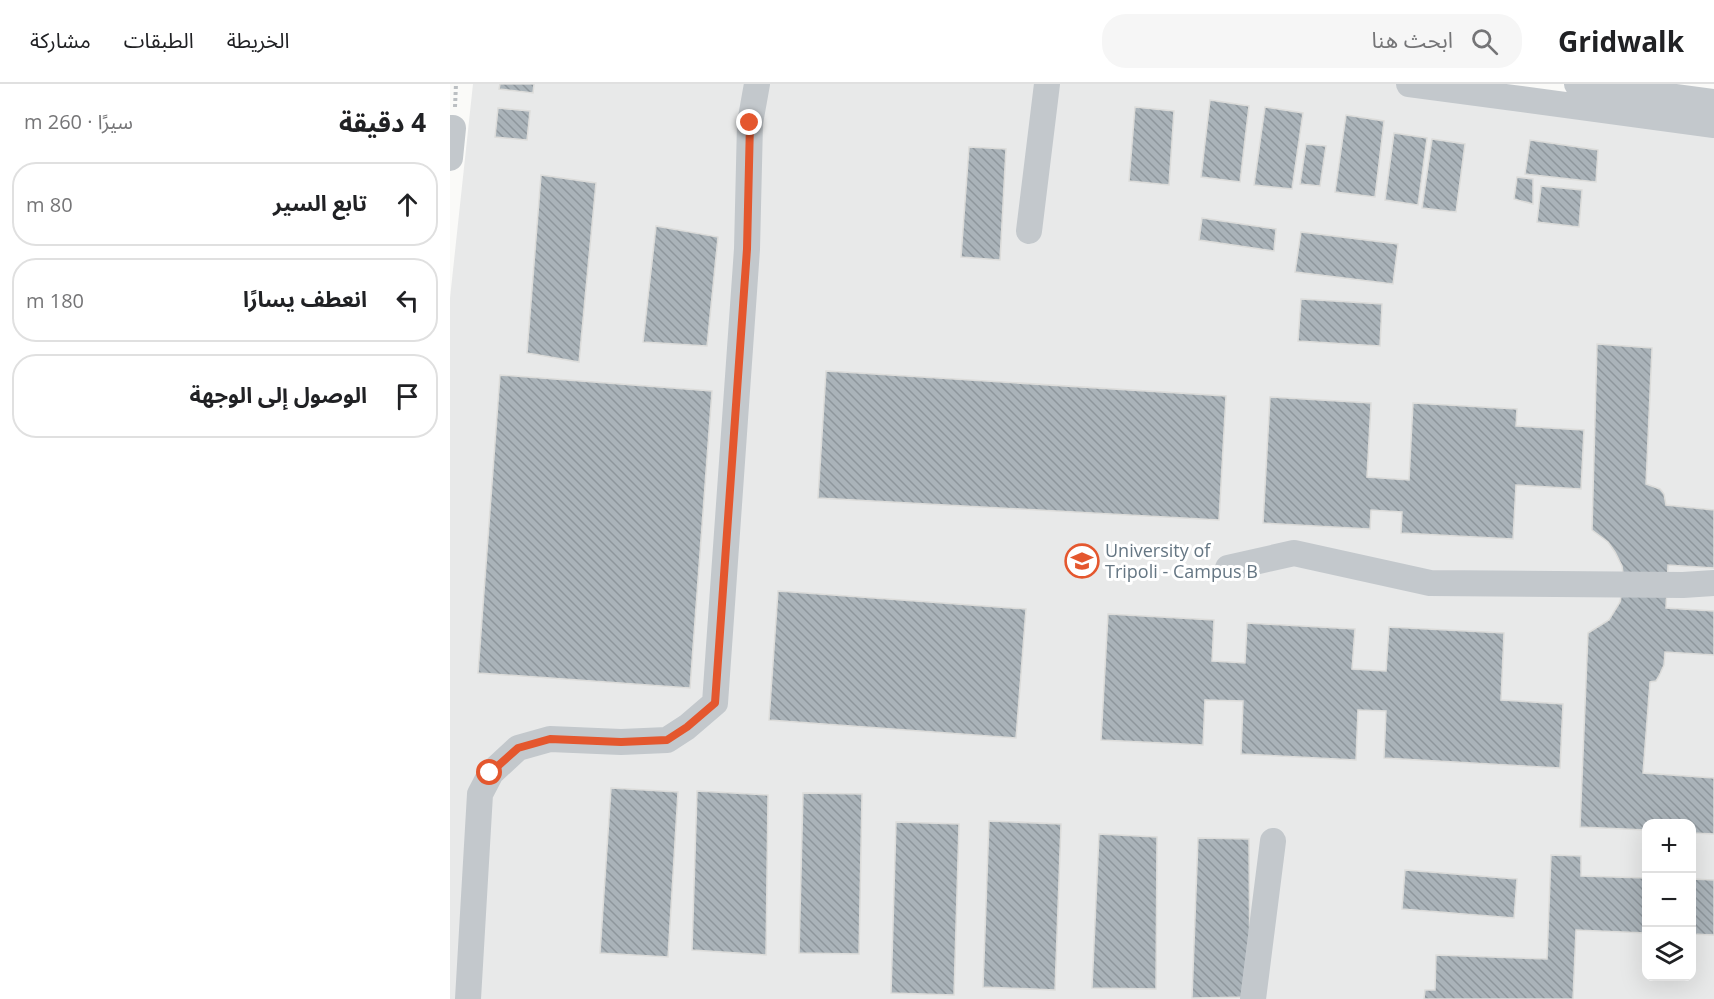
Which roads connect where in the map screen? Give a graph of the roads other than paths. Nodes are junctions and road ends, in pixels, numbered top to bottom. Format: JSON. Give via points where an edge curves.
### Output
{"nodes":[{"id":1,"x":757,"y":84,"type":"edge"},
{"id":2,"x":1047,"y":84,"type":"edge"},
{"id":3,"x":1408,"y":84,"type":"edge"},
{"id":4,"x":1577,"y":84,"type":"edge"},
{"id":5,"x":1714,"y":102,"type":"edge"},
{"id":6,"x":1714,"y":125,"type":"edge"},
{"id":7,"x":450,"y":128,"type":"edge"},
{"id":8,"x":450,"y":158,"type":"edge"},
{"id":9,"x":1029,"y":231,"type":"dead end"},
{"id":10,"x":1228,"y":568,"type":"dead end"},
{"id":11,"x":1714,"y":584,"type":"edge"},
{"id":12,"x":1273,"y":841,"type":"dead end"},
{"id":13,"x":468,"y":999,"type":"edge"},
{"id":14,"x":1253,"y":999,"type":"edge"}],
"edges":[{"from":1,"to":13,"type":"street","via":[[750,123],[747,249],[715,703],[667,740],[550,739],[518,748],[490,773],[480,794]]},
{"from":2,"to":9,"type":"street"},
{"from":3,"to":6,"type":"street"},
{"from":4,"to":5,"type":"street"},
{"from":7,"to":8,"type":"street"},
{"from":10,"to":11,"type":"street","via":[[1294,553],[1430,583]]},
{"from":12,"to":14,"type":"street"}]}
